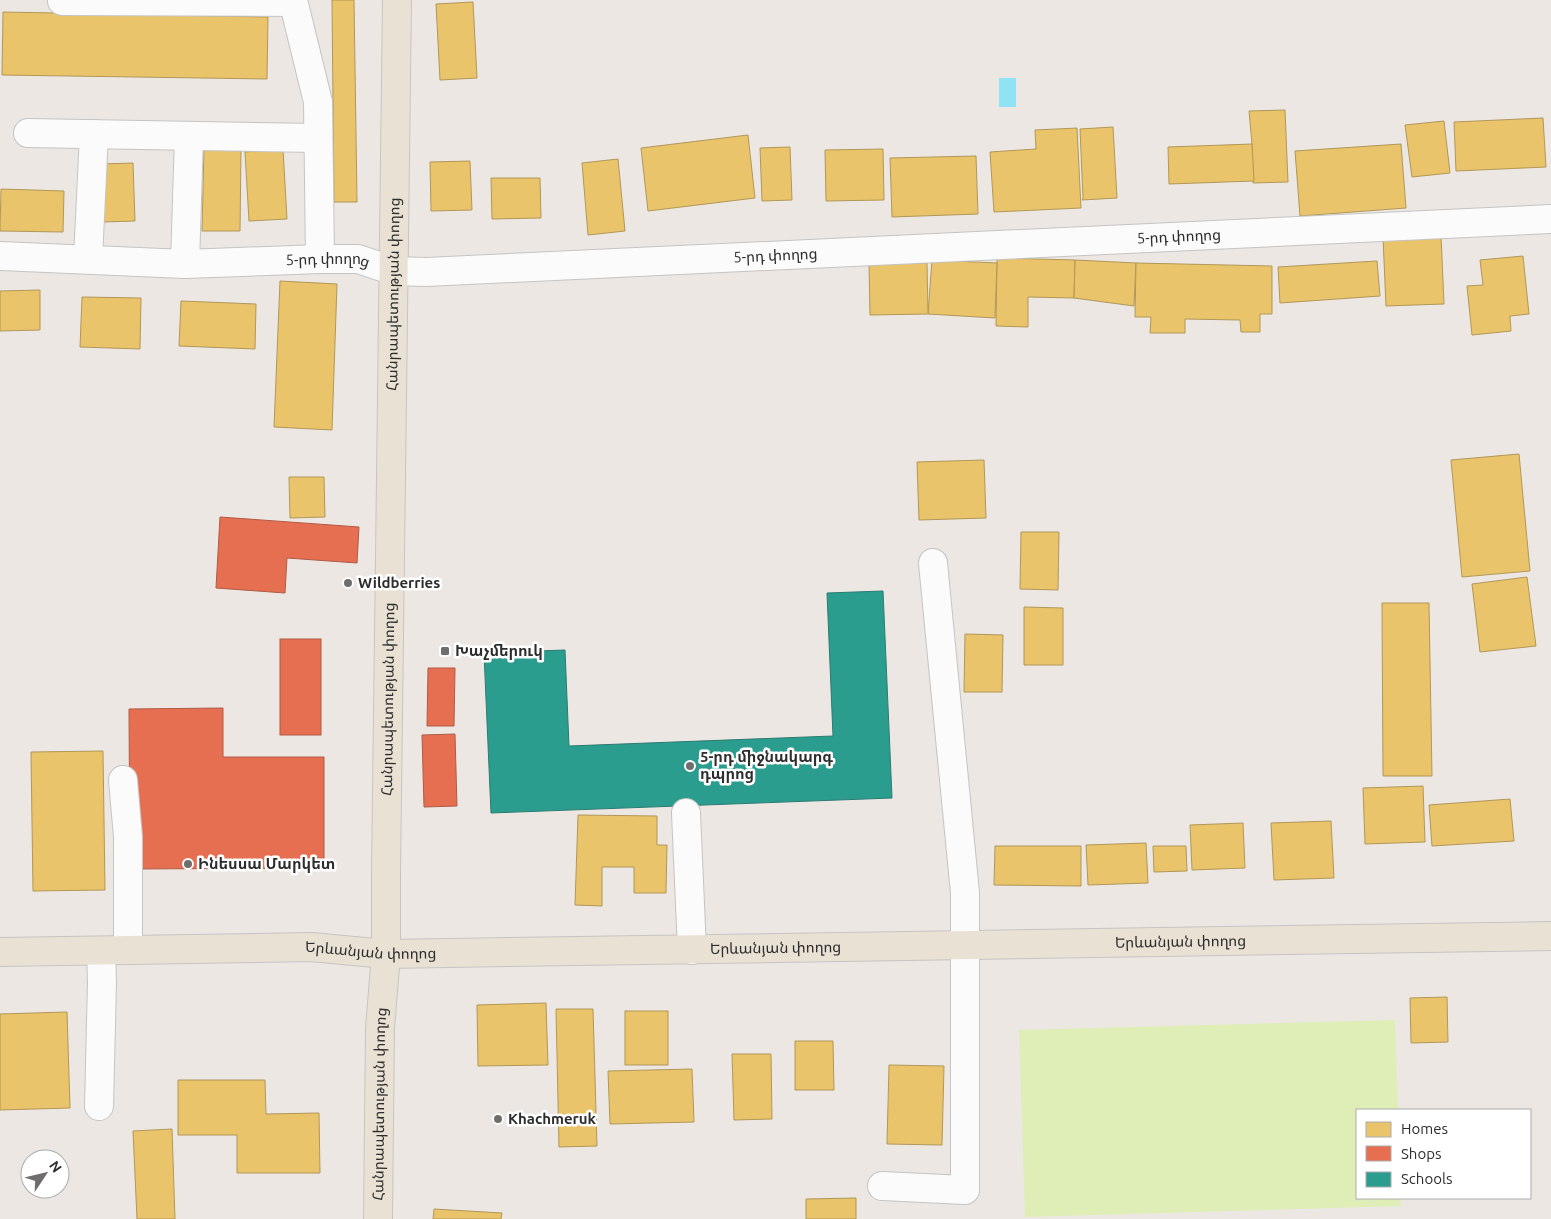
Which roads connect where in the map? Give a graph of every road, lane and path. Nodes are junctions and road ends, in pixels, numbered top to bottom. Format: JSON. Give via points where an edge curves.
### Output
{"nodes":[{"id":1,"x":397,"y":0,"type":"edge"},
{"id":2,"x":62,"y":1,"type":"dead end"},
{"id":3,"x":293,"y":1,"type":"edge"},
{"id":4,"x":28,"y":132,"type":"dead end"},
{"id":5,"x":94,"y":134,"type":"junction"},
{"id":6,"x":189,"y":136,"type":"junction"},
{"id":7,"x":318,"y":138,"type":"junction"},
{"id":8,"x":1551,"y":219,"type":"edge"},
{"id":9,"x":0,"y":256,"type":"edge"},
{"id":10,"x":88,"y":259,"type":"junction"},
{"id":11,"x":320,"y":259,"type":"junction"},
{"id":12,"x":185,"y":264,"type":"junction"},
{"id":13,"x":394,"y":271,"type":"junction"},
{"id":14,"x":933,"y":564,"type":"dead end"},
{"id":15,"x":123,"y":780,"type":"dead end"},
{"id":16,"x":686,"y":813,"type":"dead end"},
{"id":17,"x":1551,"y":936,"type":"edge"},
{"id":18,"x":966,"y":945,"type":"junction"},
{"id":19,"x":128,"y":950,"type":"junction"},
{"id":20,"x":692,"y":950,"type":"junction"},
{"id":21,"x":101,"y":951,"type":"junction"},
{"id":22,"x":0,"y":952,"type":"edge"},
{"id":23,"x":386,"y":954,"type":"junction"},
{"id":24,"x":99,"y":1106,"type":"dead end"},
{"id":25,"x":882,"y":1186,"type":"dead end"},
{"id":26,"x":378,"y":1219,"type":"edge"}],
"edges":[{"from":1,"to":13,"type":"main road","name":"Հանրապետության փողոց"},
{"from":2,"to":3,"type":"street"},
{"from":3,"to":7,"type":"street","via":[[318,102]]},
{"from":4,"to":5,"type":"street"},
{"from":5,"to":6,"type":"street"},
{"from":5,"to":10,"type":"street"},
{"from":6,"to":7,"type":"street"},
{"from":6,"to":12,"type":"street"},
{"from":7,"to":11,"type":"street"},
{"from":8,"to":13,"type":"street","name":"5-րդ փողոց"},
{"from":9,"to":10,"type":"street","name":"5-րդ փողոց"},
{"from":10,"to":12,"type":"street","name":"5-րդ փողոց"},
{"from":11,"to":12,"type":"street","name":"5-րդ փողոց"},
{"from":11,"to":13,"type":"street","name":"5-րդ փողոց","via":[[358,259]]},
{"from":13,"to":23,"type":"main road","name":"Հանրապետության փողոց"},
{"from":14,"to":18,"type":"street","via":[[965,893]]},
{"from":15,"to":19,"type":"street","via":[[128,837]]},
{"from":16,"to":20,"type":"street"},
{"from":17,"to":18,"type":"main road","name":"Երևանյան փողոց"},
{"from":18,"to":20,"type":"main road","name":"Երևանյան փողոց"},
{"from":18,"to":25,"type":"street","via":[[965,1190]]},
{"from":19,"to":21,"type":"main road","name":"Երևանյան փողոց"},
{"from":19,"to":23,"type":"main road","name":"Երևանյան փողոց","via":[[311,948]]},
{"from":20,"to":23,"type":"main road","name":"Երևանյան փողոց"},
{"from":21,"to":22,"type":"main road","name":"Երևանյան փողոց"},
{"from":21,"to":24,"type":"street"},
{"from":23,"to":26,"type":"main road","name":"Հանրապետության փողոց","via":[[380,1028]]}]}
